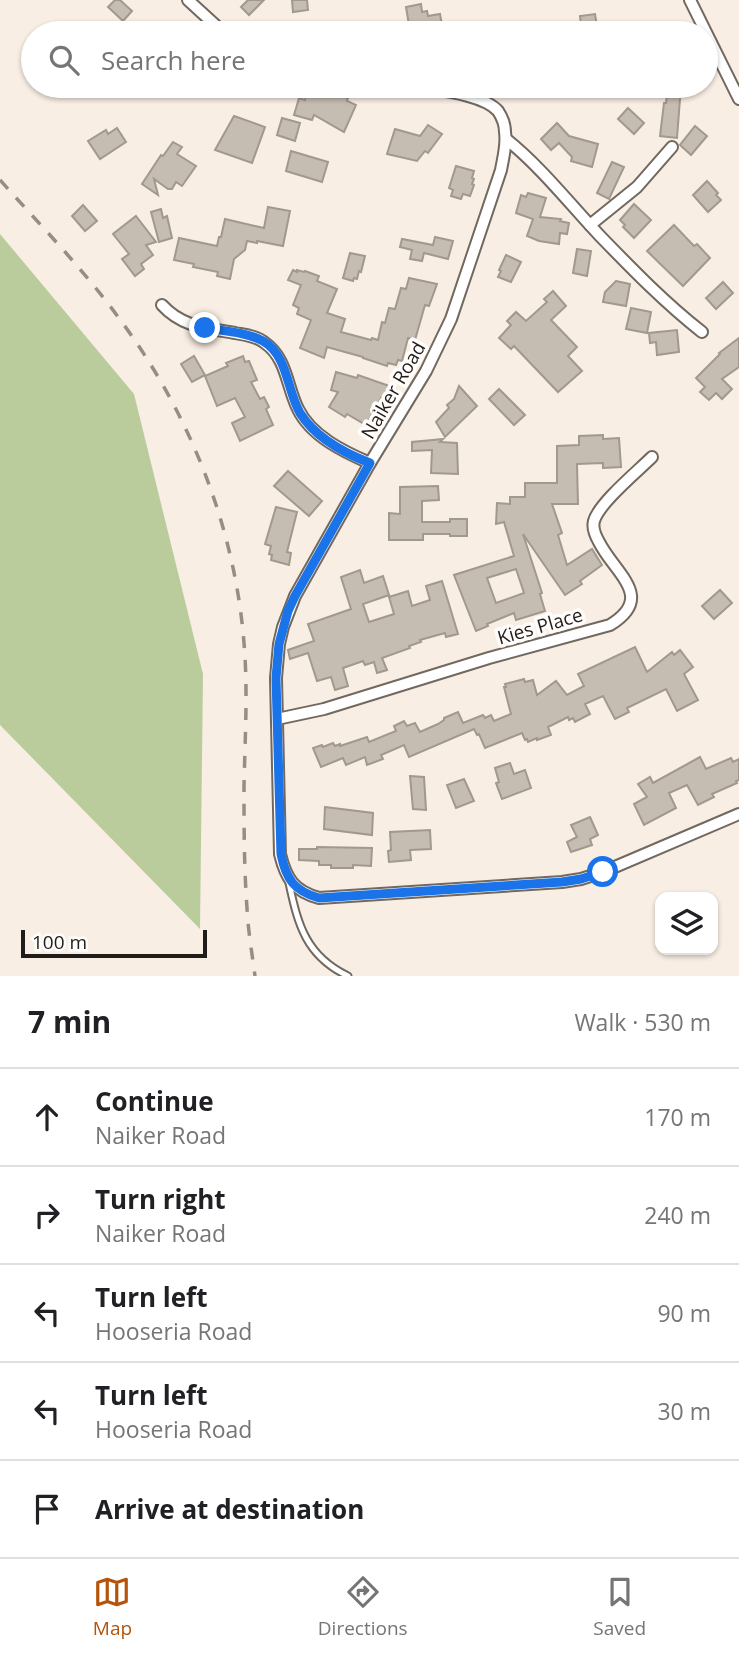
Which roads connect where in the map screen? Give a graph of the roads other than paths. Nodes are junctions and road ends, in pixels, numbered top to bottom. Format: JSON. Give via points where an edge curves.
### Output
{"nodes":[{"id":1,"x":188,"y":0,"type":"edge"},
{"id":2,"x":690,"y":0,"type":"edge"},
{"id":3,"x":211,"y":21,"type":"edge"},
{"id":4,"x":700,"y":21,"type":"edge"},
{"id":5,"x":718,"y":57,"type":"edge"},
{"id":6,"x":471,"y":98,"type":"edge"},
{"id":7,"x":739,"y":99,"type":"edge"},
{"id":8,"x":506,"y":139,"type":"junction"},
{"id":9,"x":672,"y":147,"type":"dead end"},
{"id":10,"x":590,"y":225,"type":"junction"},
{"id":11,"x":162,"y":305,"type":"dead end"},
{"id":12,"x":702,"y":332,"type":"dead end"},
{"id":13,"x":652,"y":457,"type":"dead end"},
{"id":14,"x":370,"y":463,"type":"junction"},
{"id":15,"x":277,"y":719,"type":"junction"},
{"id":16,"x":739,"y":814,"type":"edge"},
{"id":17,"x":288,"y":878,"type":"junction"},
{"id":18,"x":348,"y":976,"type":"edge"}],
"edges":[{"from":1,"to":3,"type":"street"},
{"from":2,"to":4,"type":"street"},
{"from":5,"to":7,"type":"street"},
{"from":6,"to":8,"type":"street","via":[[498,112]]},
{"from":8,"to":10,"type":"street"},
{"from":8,"to":14,"type":"street","name":"Naiker Road","via":[[501,170],[443,339]]},
{"from":9,"to":10,"type":"street","via":[[637,187]]},
{"from":10,"to":12,"type":"street"},
{"from":11,"to":14,"type":"street","via":[[190,324],[265,342],[282,364],[307,422],[348,454]]},
{"from":13,"to":15,"type":"street","name":"Kies Place","via":[[608,499],[593,524],[601,547],[631,590],[633,600],[621,618],[324,709]]},
{"from":14,"to":15,"type":"street","name":"Naiker Road","via":[[288,611],[279,644]]},
{"from":15,"to":17,"type":"street","name":"Naiker Road","via":[[281,854]]},
{"from":16,"to":17,"type":"street","via":[[581,879],[319,898],[296,888]]},
{"from":17,"to":18,"type":"lane","via":[[304,936],[327,963]]}]}
